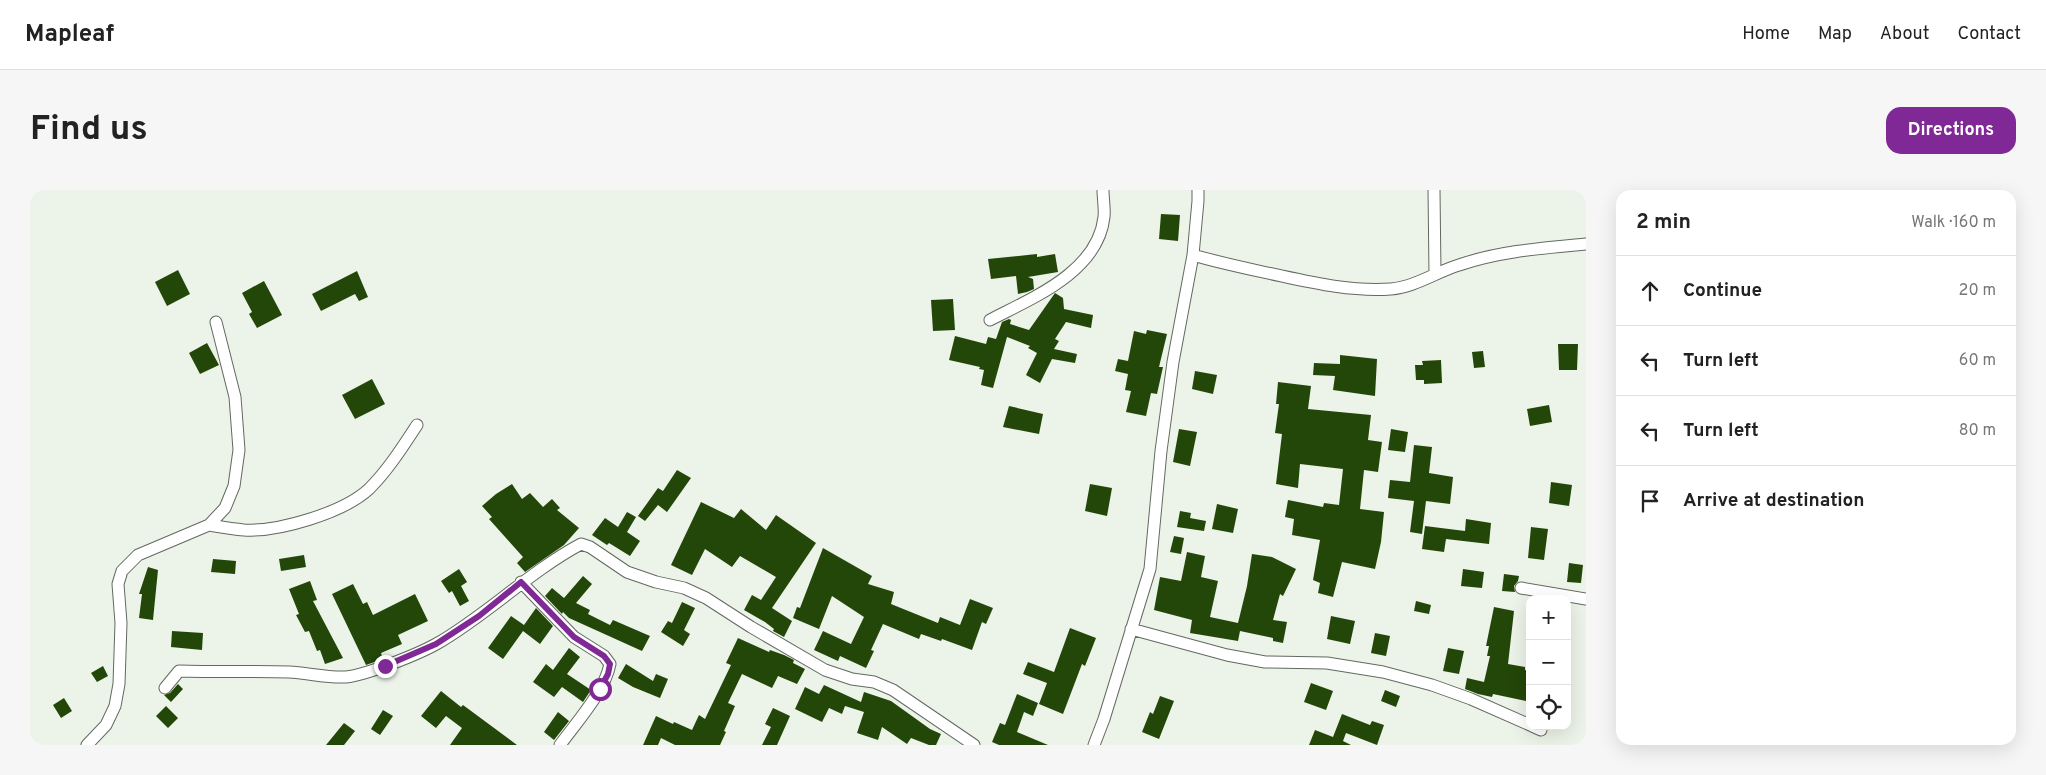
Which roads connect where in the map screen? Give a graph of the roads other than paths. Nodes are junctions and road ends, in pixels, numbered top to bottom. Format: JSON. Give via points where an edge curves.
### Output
{"nodes":[{"id":1,"x":1103,"y":190,"type":"edge"},
{"id":2,"x":1198,"y":190,"type":"edge"},
{"id":3,"x":1434,"y":190,"type":"edge"},
{"id":4,"x":1586,"y":244,"type":"edge"},
{"id":5,"x":1193,"y":255,"type":"junction"},
{"id":6,"x":1435,"y":274,"type":"junction"},
{"id":7,"x":990,"y":320,"type":"dead end"},
{"id":8,"x":216,"y":322,"type":"dead end"},
{"id":9,"x":417,"y":425,"type":"dead end"},
{"id":10,"x":209,"y":525,"type":"junction"},
{"id":11,"x":521,"y":582,"type":"junction"},
{"id":12,"x":1521,"y":588,"type":"dead end"},
{"id":13,"x":1586,"y":599,"type":"edge"},
{"id":14,"x":1131,"y":629,"type":"junction"},
{"id":15,"x":164,"y":688,"type":"dead end"},
{"id":16,"x":1526,"y":724,"type":"edge"},
{"id":17,"x":87,"y":745,"type":"edge"},
{"id":18,"x":560,"y":745,"type":"edge"},
{"id":19,"x":974,"y":745,"type":"edge"},
{"id":20,"x":1094,"y":745,"type":"edge"}],
"edges":[{"from":1,"to":7,"type":"street","via":[[1104,218],[1097,238],[1073,272],[1056,285]]},
{"from":2,"to":5,"type":"street"},
{"from":3,"to":6,"type":"street"},
{"from":4,"to":6,"type":"street","via":[[1496,254]]},
{"from":5,"to":6,"type":"street","via":[[1311,283],[1355,289],[1410,286]]},
{"from":5,"to":14,"type":"street","via":[[1173,362],[1150,569]]},
{"from":8,"to":10,"type":"street","via":[[235,397],[239,450],[234,486],[226,508]]},
{"from":9,"to":10,"type":"street","via":[[388,468],[346,506],[277,527],[245,530]]},
{"from":10,"to":17,"type":"street","via":[[138,555],[122,571],[118,584],[121,623],[115,706],[106,725]]},
{"from":11,"to":15,"type":"street","via":[[479,616],[436,644],[385,666],[346,677],[289,672],[179,670]]},
{"from":11,"to":18,"type":"street","via":[[574,637],[604,656],[610,664],[600,689]]},
{"from":11,"to":19,"type":"street","via":[[581,544],[590,547],[627,572],[684,588],[706,598],[825,670],[894,690]]},
{"from":12,"to":13,"type":"street"},
{"from":14,"to":16,"type":"street","via":[[1265,662],[1327,663],[1383,672],[1432,685]]},
{"from":14,"to":20,"type":"street"}]}
